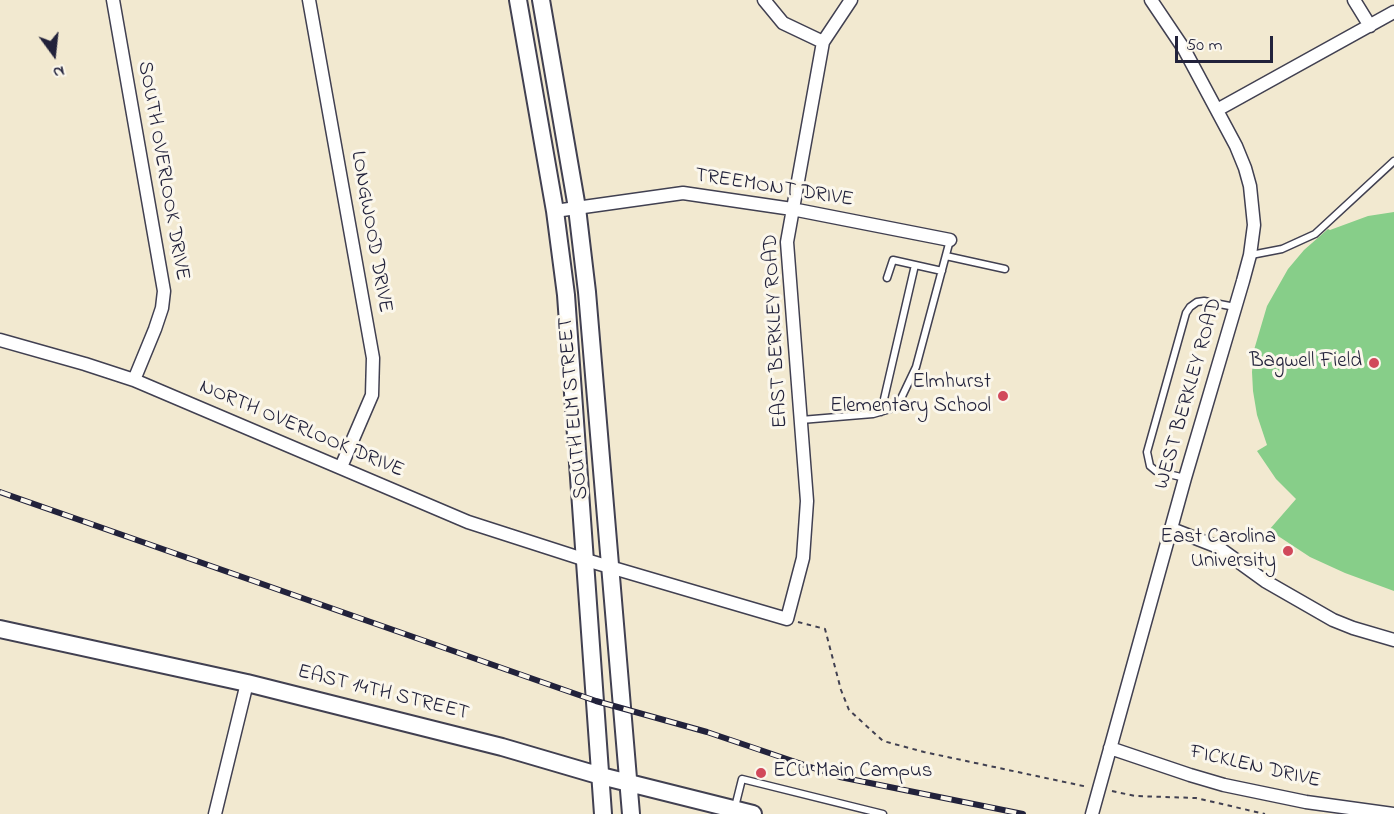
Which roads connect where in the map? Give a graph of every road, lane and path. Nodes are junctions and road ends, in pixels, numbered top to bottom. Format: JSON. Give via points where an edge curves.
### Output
{"nodes":[{"id":1,"x":113,"y":0,"type":"edge"},
{"id":2,"x":309,"y":0,"type":"edge"},
{"id":3,"x":764,"y":0,"type":"edge"},
{"id":4,"x":851,"y":0,"type":"edge"},
{"id":5,"x":1151,"y":0,"type":"edge"},
{"id":6,"x":1354,"y":0,"type":"edge"},
{"id":7,"x":541,"y":2,"type":"edge"},
{"id":8,"x":519,"y":4,"type":"edge"},
{"id":9,"x":1394,"y":12,"type":"edge"},
{"id":10,"x":1370,"y":26,"type":"junction"},
{"id":11,"x":823,"y":42,"type":"junction"},
{"id":12,"x":1217,"y":110,"type":"junction"},
{"id":13,"x":1394,"y":161,"type":"edge"},
{"id":14,"x":577,"y":208,"type":"junction"},
{"id":15,"x":792,"y":209,"type":"junction"},
{"id":16,"x":555,"y":211,"type":"junction"},
{"id":17,"x":950,"y":240,"type":"joint"},
{"id":18,"x":1250,"y":255,"type":"junction"},
{"id":19,"x":946,"y":256,"type":"junction"},
{"id":20,"x":915,"y":265,"type":"junction"},
{"id":21,"x":1005,"y":269,"type":"dead end"},
{"id":22,"x":942,"y":271,"type":"junction"},
{"id":23,"x":887,"y":278,"type":"dead end"},
{"id":24,"x":1236,"y":307,"type":"junction"},
{"id":25,"x":0,"y":340,"type":"edge"},
{"id":26,"x":594,"y":375,"type":"junction"},
{"id":27,"x":573,"y":377,"type":"junction"},
{"id":28,"x":134,"y":380,"type":"junction"},
{"id":29,"x":881,"y":412,"type":"junction"},
{"id":30,"x":801,"y":420,"type":"junction"},
{"id":31,"x":341,"y":467,"type":"junction"},
{"id":32,"x":1185,"y":478,"type":"junction"},
{"id":33,"x":1172,"y":529,"type":"junction"},
{"id":34,"x":586,"y":560,"type":"junction"},
{"id":35,"x":612,"y":567,"type":"junction"},
{"id":36,"x":787,"y":619,"type":"junction"},
{"id":37,"x":0,"y":629,"type":"edge"},
{"id":38,"x":1394,"y":640,"type":"edge"},
{"id":39,"x":247,"y":683,"type":"junction"},
{"id":40,"x":1110,"y":748,"type":"junction"},
{"id":41,"x":601,"y":776,"type":"junction"},
{"id":42,"x":629,"y":782,"type":"junction"},
{"id":43,"x":1085,"y":786,"type":"dead end"},
{"id":44,"x":1113,"y":791,"type":"dead end"},
{"id":45,"x":735,"y":809,"type":"junction"},
{"id":46,"x":215,"y":814,"type":"edge"},
{"id":47,"x":603,"y":814,"type":"edge"},
{"id":48,"x":631,"y":814,"type":"edge"},
{"id":49,"x":753,"y":814,"type":"edge"},
{"id":50,"x":883,"y":814,"type":"edge"},
{"id":51,"x":1092,"y":814,"type":"edge"},
{"id":52,"x":1265,"y":814,"type":"edge"},
{"id":53,"x":1393,"y":814,"type":"edge"}],
"edges":[{"from":1,"to":28,"type":"street","name":"SOUTH OVERLOOK DRIVE","via":[[164,291],[155,329]]},
{"from":2,"to":31,"type":"street","name":"LONGWOOD DRIVE","via":[[373,358],[372,395]]},
{"from":3,"to":11,"type":"street","via":[[783,23]]},
{"from":4,"to":11,"type":"street"},
{"from":5,"to":12,"type":"street","name":"WEST BERKLEY ROAD","via":[[1184,49]]},
{"from":6,"to":10,"type":"street"},
{"from":7,"to":8,"type":"street"},
{"from":7,"to":14,"type":"street","name":"SOUTH ELM STREET"},
{"from":8,"to":16,"type":"street","name":"SOUTH ELM STREET"},
{"from":9,"to":10,"type":"street"},
{"from":10,"to":12,"type":"street"},
{"from":11,"to":15,"type":"street","name":"EAST BERKLEY ROAD"},
{"from":12,"to":18,"type":"street","name":"WEST BERKLEY ROAD","via":[[1251,186],[1254,225]]},
{"from":13,"to":18,"type":"lane","via":[[1315,234],[1282,249]]},
{"from":14,"to":15,"type":"street","name":"TREEMONT DRIVE","via":[[683,193]]},
{"from":14,"to":16,"type":"street","name":"TREEMONT DRIVE"},
{"from":14,"to":26,"type":"street","name":"SOUTH ELM STREET"},
{"from":15,"to":17,"type":"street","name":"TREEMONT DRIVE"},
{"from":15,"to":30,"type":"street","name":"EAST BERKLEY ROAD","via":[[787,242]]},
{"from":16,"to":27,"type":"street","name":"SOUTH ELM STREET"},
{"from":17,"to":19,"type":"lane"},
{"from":18,"to":24,"type":"street","name":"WEST BERKLEY ROAD"},
{"from":19,"to":21,"type":"lane"},
{"from":19,"to":22,"type":"lane"},
{"from":20,"to":22,"type":"lane"},
{"from":20,"to":23,"type":"lane","via":[[892,260]]},
{"from":20,"to":29,"type":"lane"},
{"from":22,"to":29,"type":"lane","via":[[916,367],[897,407]]},
{"from":24,"to":32,"type":"street","name":"WEST BERKLEY ROAD"},
{"from":24,"to":32,"type":"lane","via":[[1204,301],[1186,313],[1147,452],[1150,466],[1156,471]]},
{"from":25,"to":28,"type":"street","name":"NORTH OVERLOOK DRIVE"},
{"from":26,"to":27,"type":"street"},
{"from":26,"to":35,"type":"street","name":"SOUTH ELM STREET"},
{"from":27,"to":34,"type":"street","name":"SOUTH ELM STREET"},
{"from":28,"to":31,"type":"street","name":"NORTH OVERLOOK DRIVE"},
{"from":29,"to":30,"type":"lane"},
{"from":30,"to":36,"type":"street","name":"EAST BERKLEY ROAD","via":[[807,501],[803,558]]},
{"from":31,"to":34,"type":"street","name":"NORTH OVERLOOK DRIVE","via":[[468,522]]},
{"from":32,"to":33,"type":"street","name":"WEST BERKLEY ROAD"},
{"from":33,"to":38,"type":"street","via":[[1218,547],[1265,581],[1333,620]]},
{"from":33,"to":40,"type":"street","name":"WEST BERKLEY ROAD"},
{"from":34,"to":35,"type":"street","name":"NORTH OVERLOOK DRIVE"},
{"from":34,"to":41,"type":"street","name":"SOUTH ELM STREET"},
{"from":35,"to":36,"type":"street","name":"NORTH OVERLOOK DRIVE"},
{"from":35,"to":42,"type":"street","name":"SOUTH ELM STREET"},
{"from":36,"to":43,"type":"path","via":[[825,629],[849,710],[883,741]]},
{"from":37,"to":39,"type":"street","name":"EAST 14TH STREET"},
{"from":39,"to":41,"type":"street","name":"EAST 14TH STREET"},
{"from":39,"to":46,"type":"street"},
{"from":40,"to":51,"type":"street","name":"WEST BERKLEY ROAD"},
{"from":40,"to":53,"type":"street","name":"FICKLEN DRIVE","via":[[1224,784],[1306,802]]},
{"from":41,"to":42,"type":"street","name":"EAST 14TH STREET"},
{"from":41,"to":47,"type":"street","name":"SOUTH ELM STREET"},
{"from":42,"to":45,"type":"street","name":"EAST 14TH STREET"},
{"from":42,"to":48,"type":"street","name":"SOUTH ELM STREET"},
{"from":44,"to":52,"type":"path","via":[[1135,796],[1196,798]]},
{"from":45,"to":49,"type":"street","name":"EAST 14TH STREET"},
{"from":45,"to":50,"type":"lane","via":[[742,779]]}]}
